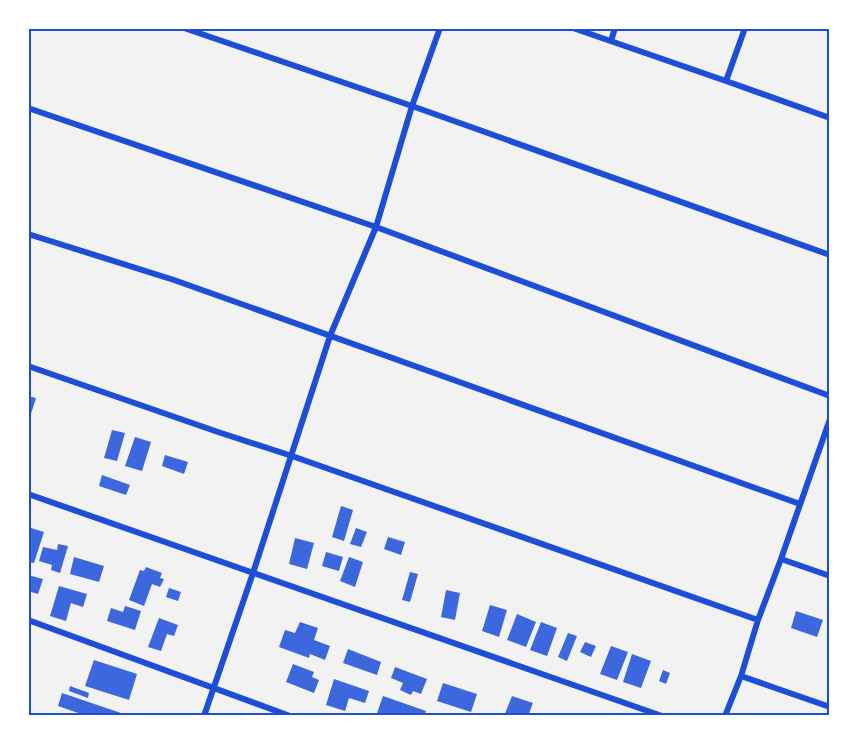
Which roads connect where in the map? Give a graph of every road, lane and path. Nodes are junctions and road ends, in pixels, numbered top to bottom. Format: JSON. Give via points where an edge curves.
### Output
{"nodes":[{"id":1,"x":184,"y":28,"type":"edge"},
{"id":2,"x":440,"y":28,"type":"edge"},
{"id":3,"x":573,"y":28,"type":"edge"},
{"id":4,"x":615,"y":28,"type":"edge"},
{"id":5,"x":746,"y":28,"type":"edge"},
{"id":6,"x":610,"y":40,"type":"junction"},
{"id":7,"x":726,"y":81,"type":"junction"},
{"id":8,"x":412,"y":106,"type":"junction"},
{"id":9,"x":28,"y":108,"type":"edge"},
{"id":10,"x":830,"y":118,"type":"edge"},
{"id":11,"x":376,"y":227,"type":"junction"},
{"id":12,"x":28,"y":234,"type":"edge"},
{"id":13,"x":830,"y":255,"type":"edge"},
{"id":14,"x":330,"y":336,"type":"junction"},
{"id":15,"x":28,"y":366,"type":"edge"},
{"id":16,"x":830,"y":396,"type":"edge"},
{"id":17,"x":830,"y":419,"type":"edge"},
{"id":18,"x":820,"y":446,"type":"junction"},
{"id":19,"x":830,"y":449,"type":"edge"},
{"id":20,"x":292,"y":456,"type":"junction"},
{"id":21,"x":28,"y":494,"type":"edge"},
{"id":22,"x":800,"y":504,"type":"junction"},
{"id":23,"x":781,"y":559,"type":"junction"},
{"id":24,"x":253,"y":573,"type":"junction"},
{"id":25,"x":830,"y":576,"type":"edge"},
{"id":26,"x":28,"y":620,"type":"edge"},
{"id":27,"x":758,"y":620,"type":"junction"},
{"id":28,"x":741,"y":676,"type":"junction"},
{"id":29,"x":213,"y":688,"type":"junction"},
{"id":30,"x":830,"y":707,"type":"edge"},
{"id":31,"x":204,"y":716,"type":"edge"},
{"id":32,"x":290,"y":716,"type":"edge"},
{"id":33,"x":662,"y":716,"type":"edge"},
{"id":34,"x":725,"y":716,"type":"edge"}],
"edges":[{"from":1,"to":8,"type":"street"},
{"from":2,"to":8,"type":"street"},
{"from":3,"to":6,"type":"street"},
{"from":4,"to":6,"type":"street"},
{"from":5,"to":7,"type":"street"},
{"from":6,"to":7,"type":"street"},
{"from":7,"to":10,"type":"street"},
{"from":8,"to":11,"type":"street"},
{"from":8,"to":13,"type":"street"},
{"from":9,"to":11,"type":"street"},
{"from":11,"to":14,"type":"street"},
{"from":11,"to":16,"type":"street"},
{"from":12,"to":14,"type":"street","via":[[174,280]]},
{"from":14,"to":20,"type":"street"},
{"from":14,"to":22,"type":"street"},
{"from":15,"to":20,"type":"street"},
{"from":17,"to":18,"type":"street"},
{"from":18,"to":19,"type":"street"},
{"from":18,"to":22,"type":"street"},
{"from":20,"to":24,"type":"street"},
{"from":20,"to":27,"type":"street"},
{"from":21,"to":24,"type":"street"},
{"from":22,"to":23,"type":"street"},
{"from":23,"to":25,"type":"street"},
{"from":23,"to":27,"type":"street"},
{"from":24,"to":29,"type":"street"},
{"from":24,"to":33,"type":"street"},
{"from":26,"to":29,"type":"street"},
{"from":27,"to":28,"type":"street"},
{"from":28,"to":30,"type":"street"},
{"from":28,"to":34,"type":"street"},
{"from":29,"to":31,"type":"street"},
{"from":29,"to":32,"type":"street"}]}
